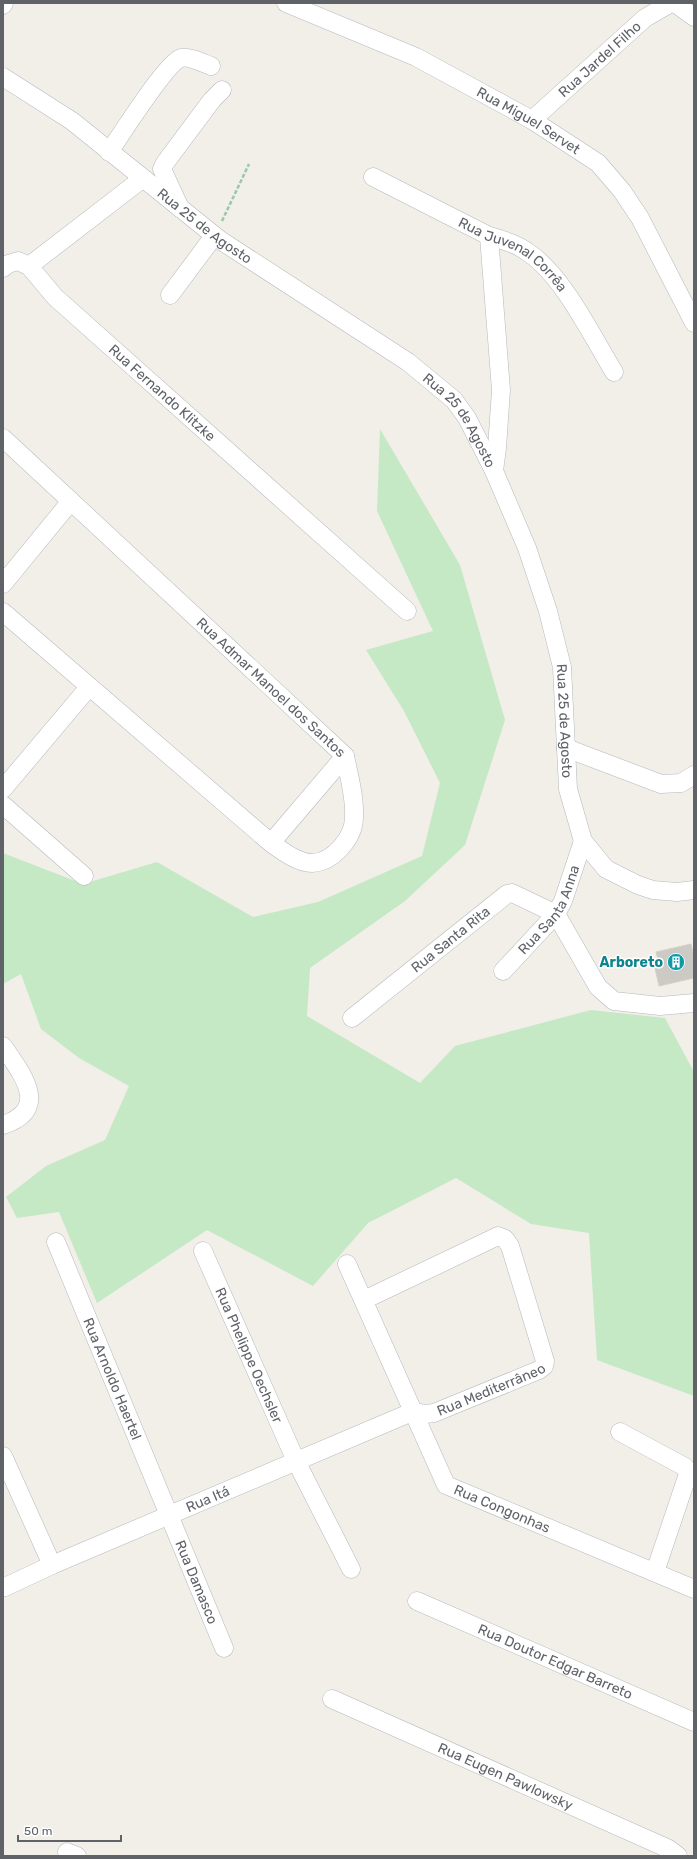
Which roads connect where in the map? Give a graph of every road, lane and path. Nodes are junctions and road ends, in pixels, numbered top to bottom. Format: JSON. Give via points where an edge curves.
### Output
{"nodes":[{"id":1,"x":286,"y":3,"type":"edge"},
{"id":2,"x":671,"y":3,"type":"edge"},
{"id":3,"x":675,"y":3,"type":"edge"},
{"id":4,"x":694,"y":17,"type":"edge"},
{"id":5,"x":211,"y":66,"type":"dead end"},
{"id":6,"x":3,"y":77,"type":"edge"},
{"id":7,"x":222,"y":90,"type":"dead end"},
{"id":8,"x":532,"y":120,"type":"junction"},
{"id":9,"x":109,"y":152,"type":"junction"},
{"id":10,"x":249,"y":164,"type":"dead end"},
{"id":11,"x":374,"y":177,"type":"dead end"},
{"id":12,"x":142,"y":179,"type":"junction"},
{"id":13,"x":180,"y":208,"type":"junction"},
{"id":14,"x":214,"y":236,"type":"junction"},
{"id":15,"x":490,"y":236,"type":"junction"},
{"id":16,"x":29,"y":266,"type":"junction"},
{"id":17,"x":3,"y":268,"type":"edge"},
{"id":18,"x":170,"y":295,"type":"dead end"},
{"id":19,"x":694,"y":323,"type":"edge"},
{"id":20,"x":614,"y":372,"type":"dead end"},
{"id":21,"x":3,"y":438,"type":"edge"},
{"id":22,"x":494,"y":471,"type":"junction"},
{"id":23,"x":71,"y":501,"type":"junction"},
{"id":24,"x":3,"y":584,"type":"edge"},
{"id":25,"x":406,"y":611,"type":"dead end"},
{"id":26,"x":3,"y":612,"type":"edge"},
{"id":27,"x":89,"y":687,"type":"junction"},
{"id":28,"x":566,"y":748,"type":"junction"},
{"id":29,"x":345,"y":756,"type":"junction"},
{"id":30,"x":694,"y":775,"type":"edge"},
{"id":31,"x":3,"y":789,"type":"edge"},
{"id":32,"x":3,"y":805,"type":"edge"},
{"id":33,"x":583,"y":841,"type":"junction"},
{"id":34,"x":271,"y":843,"type":"junction"},
{"id":35,"x":84,"y":876,"type":"dead end"},
{"id":36,"x":694,"y":890,"type":"edge"},
{"id":37,"x":556,"y":914,"type":"junction"},
{"id":38,"x":503,"y":971,"type":"dead end"},
{"id":39,"x":694,"y":1003,"type":"edge"},
{"id":40,"x":352,"y":1018,"type":"dead end"},
{"id":41,"x":3,"y":1046,"type":"edge"},
{"id":42,"x":3,"y":1125,"type":"edge"},
{"id":43,"x":56,"y":1242,"type":"dead end"},
{"id":44,"x":202,"y":1251,"type":"dead end"},
{"id":45,"x":347,"y":1264,"type":"dead end"},
{"id":46,"x":364,"y":1300,"type":"junction"},
{"id":47,"x":412,"y":1412,"type":"junction"},
{"id":48,"x":620,"y":1432,"type":"dead end"},
{"id":49,"x":3,"y":1456,"type":"edge"},
{"id":50,"x":296,"y":1461,"type":"junction"},
{"id":51,"x":170,"y":1516,"type":"junction"},
{"id":52,"x":52,"y":1565,"type":"junction"},
{"id":53,"x":351,"y":1569,"type":"dead end"},
{"id":54,"x":655,"y":1572,"type":"junction"},
{"id":55,"x":5,"y":1587,"type":"dead end"},
{"id":56,"x":694,"y":1589,"type":"edge"},
{"id":57,"x":417,"y":1602,"type":"dead end"},
{"id":58,"x":224,"y":1648,"type":"dead end"},
{"id":59,"x":332,"y":1699,"type":"dead end"},
{"id":60,"x":694,"y":1722,"type":"edge"},
{"id":61,"x":678,"y":1856,"type":"edge"}],
"edges":[{"from":1,"to":8,"type":"street","name":"Rua Miguel Servet","via":[[416,57]]},
{"from":2,"to":8,"type":"street","name":"Rua Jardel Filho","via":[[645,18]]},
{"from":3,"to":4,"type":"street"},
{"from":5,"to":9,"type":"street","via":[[185,58],[175,61]]},
{"from":6,"to":9,"type":"street","name":"Rua 25 de Agosto","via":[[72,121]]},
{"from":7,"to":13,"type":"street","via":[[162,169]]},
{"from":8,"to":19,"type":"street","name":"Rua Miguel Servet","via":[[598,162],[622,191],[640,218]]},
{"from":9,"to":12,"type":"street","name":"Rua 25 de Agosto"},
{"from":10,"to":14,"type":"path"},
{"from":11,"to":15,"type":"street","name":"Rua Juvenal Corrêa"},
{"from":12,"to":13,"type":"street","name":"Rua 25 de Agosto"},
{"from":12,"to":16,"type":"street"},
{"from":13,"to":14,"type":"street","name":"Rua 25 de Agosto"},
{"from":14,"to":18,"type":"street"},
{"from":14,"to":22,"type":"street","name":"Rua 25 de Agosto","via":[[408,362],[454,400],[467,418]]},
{"from":15,"to":20,"type":"street","name":"Rua Juvenal Corrêa","via":[[528,252],[546,266]]},
{"from":15,"to":22,"type":"street","via":[[501,390]]},
{"from":16,"to":17,"type":"street","via":[[18,261]]},
{"from":16,"to":25,"type":"street","name":"Rua Fernando Klitzke","via":[[56,297]]},
{"from":21,"to":23,"type":"street","name":"Rua Admar Manoel dos Santos"},
{"from":22,"to":28,"type":"street","name":"Rua 25 de Agosto","via":[[527,548],[548,611],[562,667]]},
{"from":23,"to":24,"type":"street"},
{"from":23,"to":29,"type":"street","name":"Rua Admar Manoel dos Santos"},
{"from":26,"to":27,"type":"street","name":"Rua Admar Manoel dos Santos"},
{"from":27,"to":31,"type":"street"},
{"from":27,"to":34,"type":"street","name":"Rua Admar Manoel dos Santos"},
{"from":28,"to":30,"type":"street","via":[[661,784],[681,783]]},
{"from":28,"to":33,"type":"street","name":"Rua 25 de Agosto","via":[[568,788]]},
{"from":29,"to":34,"type":"street"},
{"from":29,"to":34,"type":"street","name":"Rua Admar Manoel dos Santos","via":[[354,801],[354,819],[344,846],[329,857],[312,863],[290,857]]},
{"from":32,"to":35,"type":"street"},
{"from":33,"to":36,"type":"street","name":"Rua 25 de Agosto","via":[[606,869],[638,885],[653,890]]},
{"from":33,"to":37,"type":"street","name":"Rua Santa Anna","via":[[563,901]]},
{"from":37,"to":38,"type":"street","name":"Rua Santa Anna"},
{"from":37,"to":39,"type":"street","via":[[598,987],[614,1001],[660,1006]]},
{"from":37,"to":40,"type":"street","name":"Rua Santa Rita","via":[[512,892],[507,894]]},
{"from":41,"to":42,"type":"street","via":[[24,1077],[30,1099],[27,1110],[14,1121]]},
{"from":43,"to":51,"type":"street","name":"Rua Arnoldo Haertel"},
{"from":44,"to":50,"type":"street","name":"Rua Phelippe Oechsler"},
{"from":45,"to":46,"type":"street","name":"Rua Congonhas"},
{"from":46,"to":47,"type":"street","name":"Rua Congonhas"},
{"from":46,"to":47,"type":"street","name":"Rua Mediterrâneo","via":[[498,1236],[506,1239],[510,1246],[545,1361],[544,1366],[434,1413]]},
{"from":47,"to":50,"type":"street","name":"Rua Itá"},
{"from":47,"to":54,"type":"street","name":"Rua Congonhas","via":[[446,1485]]},
{"from":48,"to":54,"type":"street","via":[[685,1468],[688,1474]]},
{"from":49,"to":52,"type":"street"},
{"from":50,"to":51,"type":"street","name":"Rua Itá"},
{"from":50,"to":53,"type":"street","name":"Rua Phelippe Oechsler"},
{"from":51,"to":52,"type":"street","name":"Rua Itá"},
{"from":51,"to":58,"type":"street","name":"Rua Damasco"},
{"from":52,"to":55,"type":"street","name":"Rua Itá"},
{"from":54,"to":56,"type":"street","name":"Rua Congonhas"},
{"from":57,"to":60,"type":"street","name":"Rua Doutor Edgar Barreto"},
{"from":59,"to":61,"type":"street","name":"Rua Eugen Pawlowsky","via":[[669,1849]]}]}
